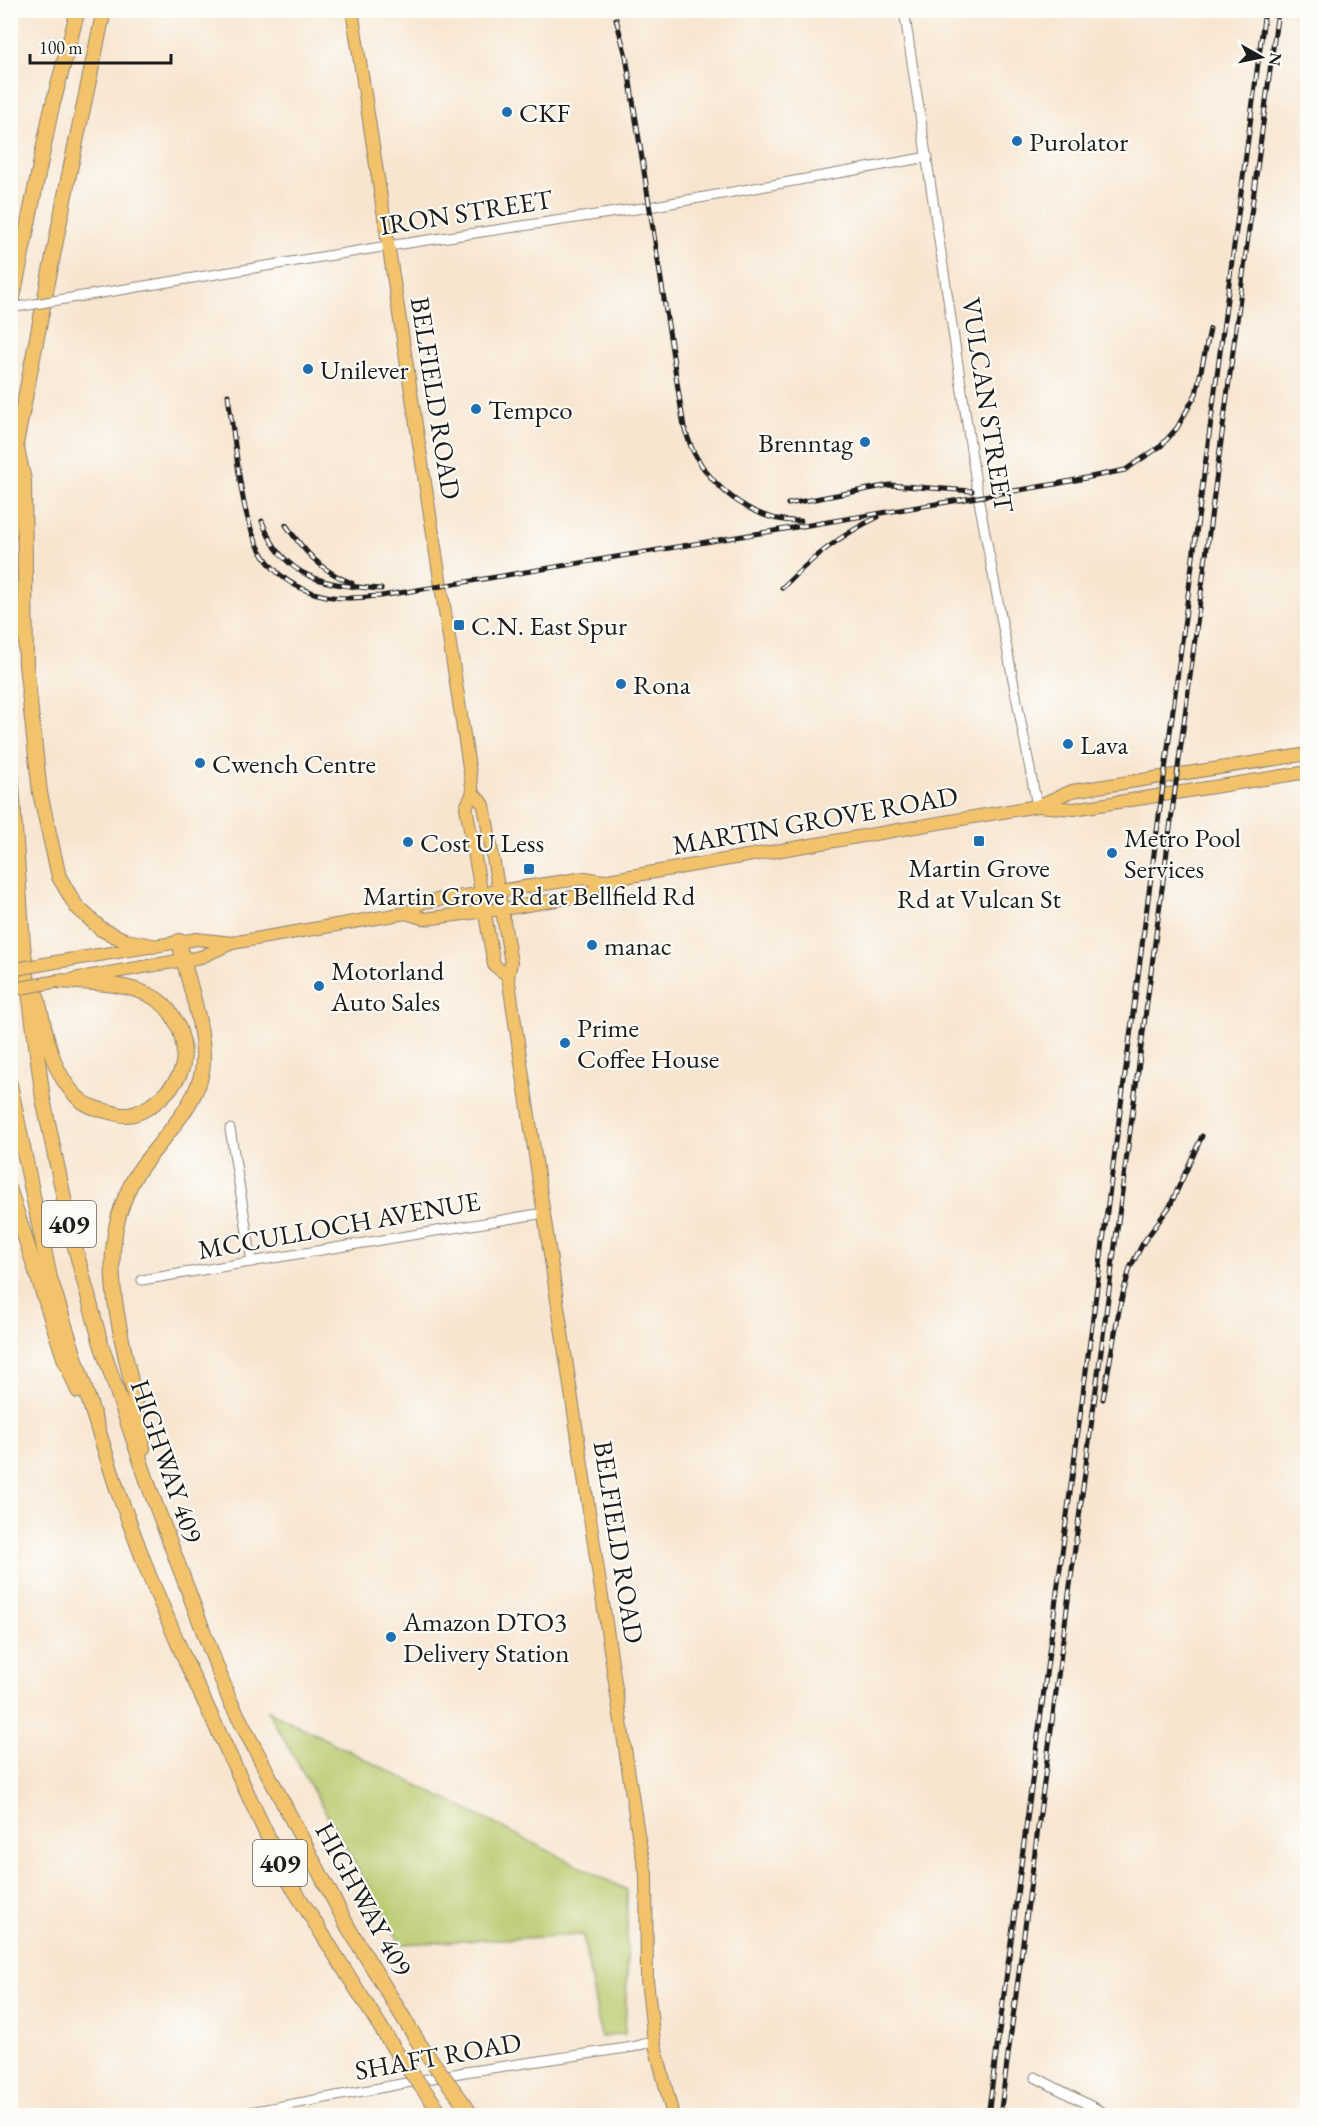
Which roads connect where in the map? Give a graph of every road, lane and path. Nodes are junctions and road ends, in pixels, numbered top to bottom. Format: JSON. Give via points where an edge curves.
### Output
{"nodes":[{"id":1,"x":78,"y":10,"type":"edge"},
{"id":2,"x":104,"y":10,"type":"edge"},
{"id":3,"x":352,"y":10,"type":"edge"},
{"id":4,"x":904,"y":10,"type":"edge"},
{"id":5,"x":927,"y":157,"type":"junction"},
{"id":6,"x":388,"y":246,"type":"junction"},
{"id":7,"x":10,"y":310,"type":"edge"},
{"id":8,"x":16,"y":444,"type":"junction"},
{"id":9,"x":10,"y":532,"type":"edge"},
{"id":10,"x":1308,"y":754,"type":"edge"},
{"id":11,"x":10,"y":756,"type":"edge"},
{"id":12,"x":1308,"y":772,"type":"edge"},
{"id":13,"x":473,"y":794,"type":"junction"},
{"id":14,"x":1036,"y":806,"type":"junction"},
{"id":15,"x":602,"y":881,"type":"junction"},
{"id":16,"x":498,"y":891,"type":"junction"},
{"id":17,"x":480,"y":894,"type":"junction"},
{"id":18,"x":501,"y":909,"type":"junction"},
{"id":19,"x":484,"y":912,"type":"junction"},
{"id":20,"x":406,"y":913,"type":"junction"},
{"id":21,"x":179,"y":942,"type":"junction"},
{"id":22,"x":232,"y":943,"type":"junction"},
{"id":23,"x":24,"y":945,"type":"junction"},
{"id":24,"x":153,"y":946,"type":"junction"},
{"id":25,"x":183,"y":960,"type":"junction"},
{"id":26,"x":10,"y":970,"type":"edge"},
{"id":27,"x":508,"y":976,"type":"junction"},
{"id":28,"x":58,"y":981,"type":"junction"},
{"id":29,"x":10,"y":990,"type":"edge"},
{"id":30,"x":10,"y":1084,"type":"edge"},
{"id":31,"x":230,"y":1129,"type":"dead end"},
{"id":32,"x":10,"y":1191,"type":"edge"},
{"id":33,"x":544,"y":1213,"type":"junction"},
{"id":34,"x":252,"y":1262,"type":"junction"},
{"id":35,"x":142,"y":1280,"type":"dead end"},
{"id":36,"x":118,"y":1492,"type":"junction"},
{"id":37,"x":152,"y":1495,"type":"junction"},
{"id":38,"x":654,"y":2041,"type":"junction"},
{"id":39,"x":1035,"y":2077,"type":"dead end"},
{"id":40,"x":468,"y":2110,"type":"edge"},
{"id":41,"x":441,"y":2114,"type":"edge"},
{"id":42,"x":229,"y":2115,"type":"edge"},
{"id":43,"x":673,"y":2115,"type":"edge"},
{"id":44,"x":1110,"y":2115,"type":"edge"}],
"edges":[{"from":1,"to":7,"type":"highway","via":[[51,111]]},
{"from":2,"to":8,"type":"highway"},
{"from":3,"to":6,"type":"main road","name":"BELFIELD ROAD"},
{"from":4,"to":5,"type":"street","name":"VULCAN STREET"},
{"from":5,"to":6,"type":"street","name":"IRON STREET","via":[[649,207]]},
{"from":5,"to":14,"type":"street","name":"VULCAN STREET","via":[[978,496]]},
{"from":6,"to":7,"type":"street","name":"IRON STREET","bridge":true},
{"from":6,"to":13,"type":"main road","name":"BELFIELD ROAD"},
{"from":8,"to":9,"type":"highway"},
{"from":8,"to":24,"type":"highway","via":[[24,480],[26,664],[40,793],[59,877],[76,906],[100,929],[126,941]]},
{"from":10,"to":14,"type":"main road","name":"MARTIN GROVE ROAD","via":[[1071,791]]},
{"from":11,"to":23,"type":"highway","name":"HIGHWAY 409","number":"409"},
{"from":12,"to":14,"type":"main road","name":"MARTIN GROVE ROAD","via":[[1074,809]]},
{"from":13,"to":16,"type":"main road","name":"BELFIELD ROAD","via":[[484,805]]},
{"from":13,"to":17,"type":"main road","name":"BELFIELD ROAD","via":[[466,807]]},
{"from":14,"to":15,"type":"main road","name":"MARTIN GROVE ROAD"},
{"from":15,"to":16,"type":"main road","name":"MARTIN GROVE ROAD","via":[[585,878]]},
{"from":15,"to":18,"type":"main road","name":"MARTIN GROVE ROAD","via":[[590,894]]},
{"from":16,"to":17,"type":"main road","name":"MARTIN GROVE ROAD"},
{"from":16,"to":18,"type":"main road","name":"BELFIELD ROAD"},
{"from":17,"to":19,"type":"main road","name":"BELFIELD ROAD"},
{"from":17,"to":20,"type":"main road","name":"MARTIN GROVE ROAD","via":[[423,902]]},
{"from":18,"to":19,"type":"main road","name":"MARTIN GROVE ROAD"},
{"from":18,"to":27,"type":"main road","name":"BELFIELD ROAD","via":[[511,963]]},
{"from":19,"to":20,"type":"main road","name":"MARTIN GROVE ROAD","via":[[425,919]]},
{"from":19,"to":27,"type":"main road","name":"BELFIELD ROAD","via":[[494,965]]},
{"from":20,"to":22,"type":"main road","name":"MARTIN GROVE ROAD"},
{"from":21,"to":22,"type":"main road","name":"MARTIN GROVE ROAD","via":[[197,939]]},
{"from":21,"to":24,"type":"main road","name":"MARTIN GROVE ROAD"},
{"from":21,"to":25,"type":"highway"},
{"from":22,"to":25,"type":"main road","name":"MARTIN GROVE ROAD","via":[[201,957]]},
{"from":23,"to":28,"type":"highway","via":[[51,1052],[61,1076],[78,1098],[99,1110],[125,1115],[139,1112],[158,1100],[183,1066],[184,1043],[168,1010],[142,992],[112,985]]},
{"from":23,"to":37,"type":"highway","name":"HIGHWAY 409","number":"409","via":[[43,1099],[72,1236],[101,1344]]},
{"from":24,"to":26,"type":"main road","name":"MARTIN GROVE ROAD","bridge":true},
{"from":25,"to":28,"type":"main road","name":"MARTIN GROVE ROAD"},
{"from":25,"to":37,"type":"highway","via":[[202,1035],[201,1080],[136,1175],[119,1214],[113,1245],[116,1317]]},
{"from":27,"to":33,"type":"main road","name":"BELFIELD ROAD"},
{"from":28,"to":29,"type":"main road","name":"MARTIN GROVE ROAD","bridge":true},
{"from":30,"to":36,"type":"highway","name":"HIGHWAY 409","number":"409","via":[[50,1278]]},
{"from":31,"to":34,"type":"street"},
{"from":32,"to":36,"type":"highway","via":[[64,1358]]},
{"from":33,"to":34,"type":"street","name":"MCCULLOCH AVENUE"},
{"from":33,"to":38,"type":"main road","name":"BELFIELD ROAD","via":[[646,1874],[647,1980]]},
{"from":34,"to":35,"type":"street","name":"MCCULLOCH AVENUE"},
{"from":36,"to":41,"type":"highway","name":"HIGHWAY 409","number":"409","bridge":true,"via":[[185,1660],[287,1878],[398,2055]]},
{"from":37,"to":40,"type":"highway","name":"HIGHWAY 409","number":"409","bridge":true,"via":[[229,1699],[348,1927],[420,2045]]},
{"from":38,"to":42,"type":"street","name":"SHAFT ROAD"},
{"from":38,"to":43,"type":"main road","name":"BELFIELD ROAD"},
{"from":39,"to":44,"type":"street"}]}
